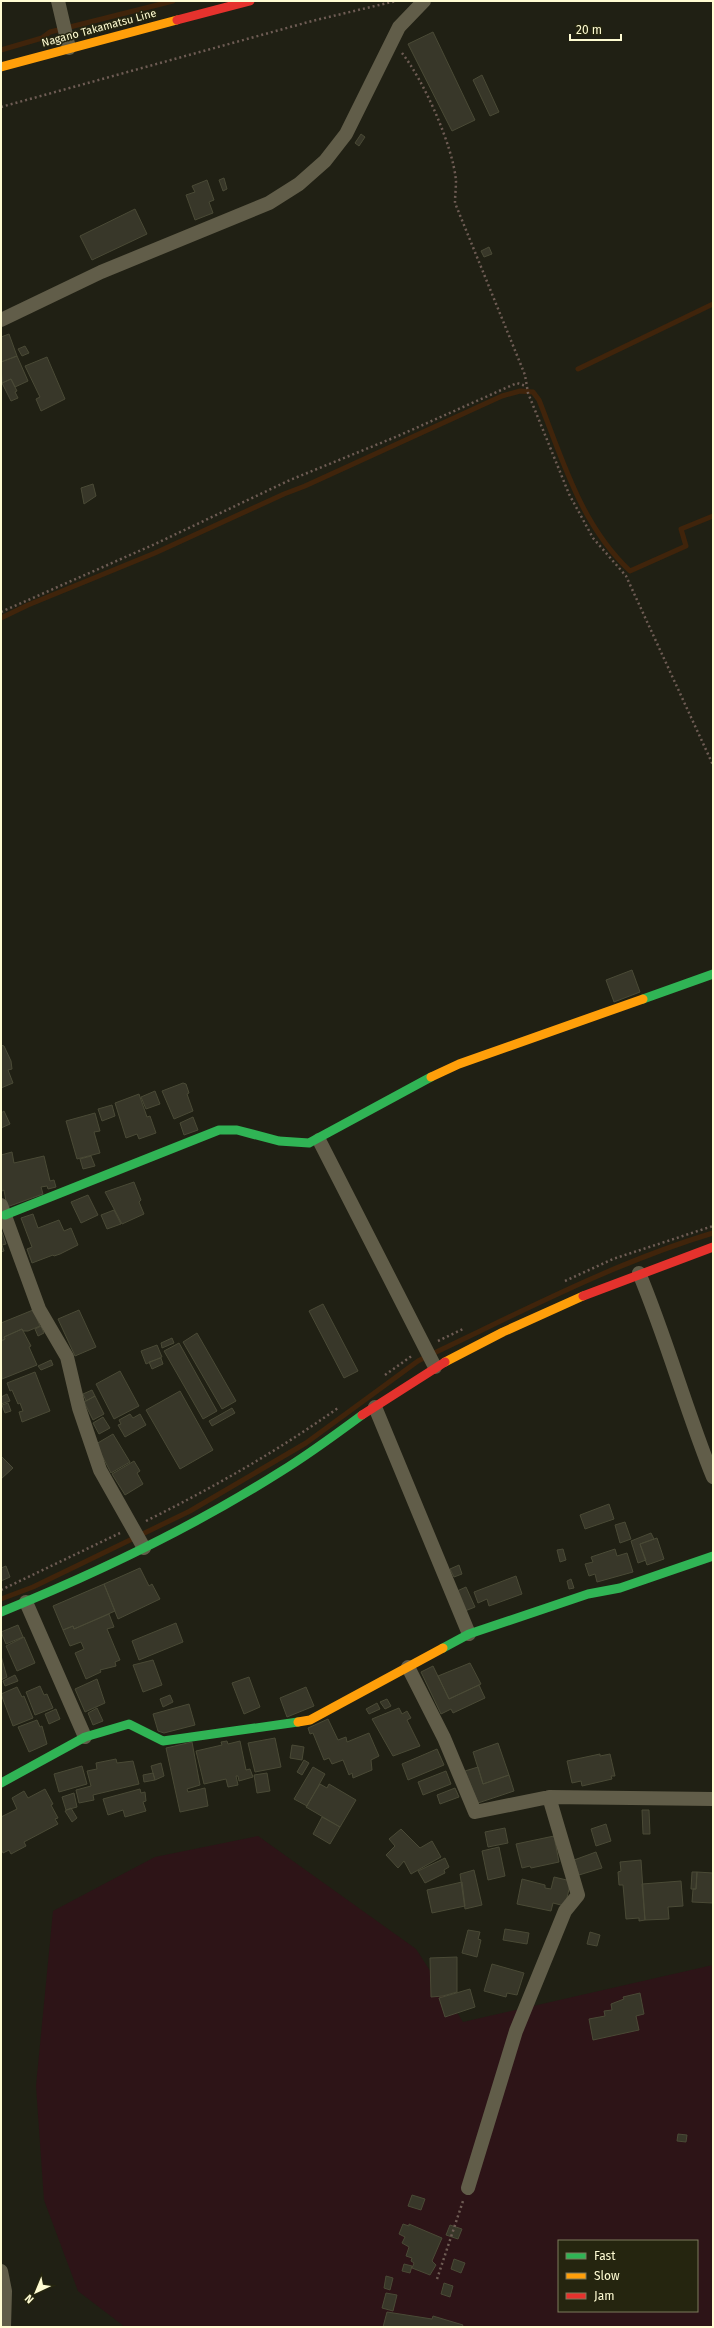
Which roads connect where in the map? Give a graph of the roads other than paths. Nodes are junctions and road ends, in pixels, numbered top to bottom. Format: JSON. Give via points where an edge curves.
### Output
{"nodes":[{"id":1,"x":58,"y":1,"type":"edge"},
{"id":2,"x":250,"y":1,"type":"edge"},
{"id":3,"x":424,"y":1,"type":"edge"},
{"id":4,"x":68,"y":42,"type":"junction"},
{"id":5,"x":1,"y":67,"type":"edge"},
{"id":6,"x":1,"y":320,"type":"edge"},
{"id":7,"x":713,"y":974,"type":"edge"},
{"id":8,"x":319,"y":1140,"type":"junction"},
{"id":9,"x":2,"y":1208,"type":"edge"},
{"id":10,"x":713,"y":1247,"type":"edge"},
{"id":11,"x":639,"y":1273,"type":"junction"},
{"id":12,"x":431,"y":1360,"type":"junction"},
{"id":13,"x":374,"y":1406,"type":"junction"},
{"id":14,"x":713,"y":1477,"type":"edge"},
{"id":15,"x":140,"y":1540,"type":"junction"},
{"id":16,"x":713,"y":1556,"type":"edge"},
{"id":17,"x":26,"y":1602,"type":"junction"},
{"id":18,"x":1,"y":1612,"type":"edge"},
{"id":19,"x":469,"y":1634,"type":"junction"},
{"id":20,"x":408,"y":1667,"type":"junction"},
{"id":21,"x":85,"y":1737,"type":"junction"},
{"id":22,"x":1,"y":1783,"type":"edge"},
{"id":23,"x":549,"y":1797,"type":"junction"},
{"id":24,"x":713,"y":1799,"type":"edge"},
{"id":25,"x":468,"y":2188,"type":"road end"},
{"id":26,"x":1,"y":2271,"type":"edge"},
{"id":27,"x":4,"y":2327,"type":"edge"}],
"edges":[{"from":1,"to":4,"type":"street"},
{"from":2,"to":4,"type":"street","name":"Nagano Takamatsu Line"},
{"from":3,"to":6,"type":"street","via":[[408,15],[392,40],[346,134],[325,161],[299,184],[268,203],[100,272]]},
{"from":4,"to":5,"type":"street","name":"Nagano Takamatsu Line"},
{"from":7,"to":8,"type":"street","via":[[459,1064]]},
{"from":8,"to":9,"type":"street","via":[[300,1144],[237,1130],[219,1130],[109,1172],[61,1194]]},
{"from":8,"to":12,"type":"street"},
{"from":9,"to":15,"type":"street","via":[[39,1309],[67,1357],[79,1408],[100,1470]]},
{"from":10,"to":11,"type":"street"},
{"from":11,"to":12,"type":"street"},
{"from":11,"to":14,"type":"street","via":[[658,1319],[696,1437]]},
{"from":12,"to":13,"type":"street"},
{"from":13,"to":15,"type":"street","via":[[327,1442],[278,1474]]},
{"from":13,"to":19,"type":"street"},
{"from":15,"to":17,"type":"street"},
{"from":16,"to":19,"type":"street"},
{"from":17,"to":18,"type":"street"},
{"from":17,"to":21,"type":"street"},
{"from":19,"to":20,"type":"street"},
{"from":20,"to":21,"type":"street","via":[[310,1720],[163,1741],[129,1724]]},
{"from":20,"to":23,"type":"street","via":[[444,1738],[475,1812]]},
{"from":21,"to":22,"type":"street"},
{"from":23,"to":24,"type":"street"},
{"from":23,"to":25,"type":"street","via":[[578,1895],[562,1917],[516,2031]]},
{"from":26,"to":27,"type":"street","via":[[5,2291]]}]}
